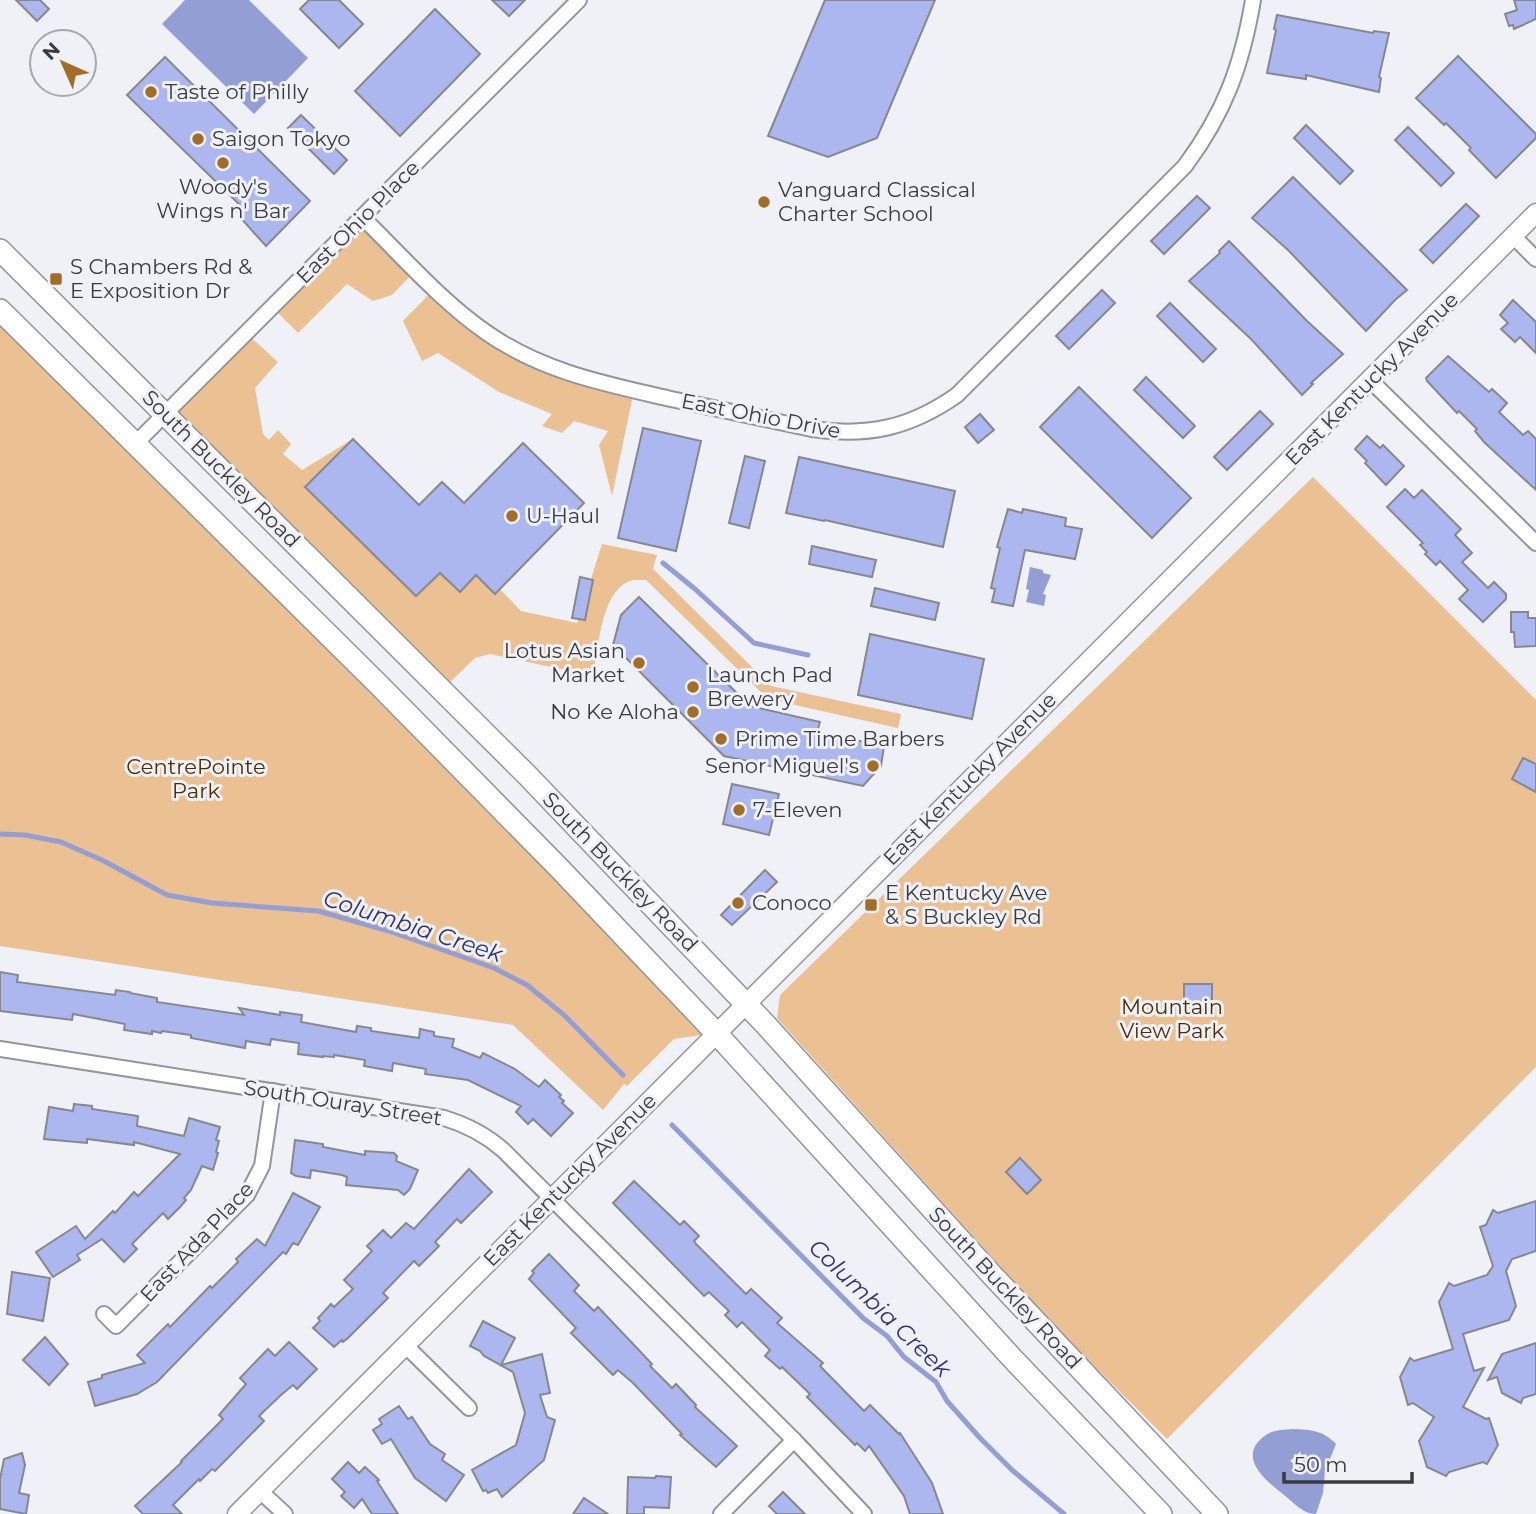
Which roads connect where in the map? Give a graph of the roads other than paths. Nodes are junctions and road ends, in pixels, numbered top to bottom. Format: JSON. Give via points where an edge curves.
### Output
{"nodes":[{"id":1,"x":579,"y":0,"type":"edge"},
{"id":2,"x":1253,"y":0,"type":"edge"},
{"id":3,"x":1536,"y":214,"type":"edge"},
{"id":4,"x":362,"y":217,"type":"junction"},
{"id":5,"x":1513,"y":236,"type":"junction"},
{"id":6,"x":0,"y":250,"type":"edge"},
{"id":7,"x":1536,"y":259,"type":"edge"},
{"id":8,"x":0,"y":310,"type":"edge"},
{"id":9,"x":1370,"y":380,"type":"junction"},
{"id":10,"x":166,"y":414,"type":"junction"},
{"id":11,"x":135,"y":444,"type":"junction"},
{"id":12,"x":1536,"y":543,"type":"edge"},
{"id":13,"x":746,"y":1004,"type":"junction"},
{"id":14,"x":716,"y":1033,"type":"junction"},
{"id":15,"x":0,"y":1049,"type":"edge"},
{"id":16,"x":273,"y":1091,"type":"junction"},
{"id":17,"x":552,"y":1198,"type":"junction"},
{"id":18,"x":104,"y":1314,"type":"dead end"},
{"id":19,"x":406,"y":1346,"type":"junction"},
{"id":20,"x":469,"y":1408,"type":"dead end"},
{"id":21,"x":794,"y":1440,"type":"junction"},
{"id":22,"x":261,"y":1491,"type":"junction"},
{"id":23,"x":237,"y":1514,"type":"edge"},
{"id":24,"x":285,"y":1514,"type":"edge"},
{"id":25,"x":721,"y":1514,"type":"edge"},
{"id":26,"x":864,"y":1514,"type":"edge"},
{"id":27,"x":1161,"y":1514,"type":"edge"},
{"id":28,"x":1217,"y":1514,"type":"edge"}],
"edges":[{"from":1,"to":4,"type":"street","name":"East Ohio Place"},
{"from":2,"to":4,"type":"street","name":"East Ohio Drive","via":[[1232,86],[1185,166],[957,395],[919,418],[893,427],[853,433],[812,429],[597,383],[542,364],[477,326]]},
{"from":3,"to":5,"type":"street","name":"East Kentucky Avenue"},
{"from":4,"to":10,"type":"street","name":"East Ohio Place"},
{"from":5,"to":7,"type":"street"},
{"from":5,"to":9,"type":"street","name":"East Kentucky Avenue"},
{"from":6,"to":10,"type":"main road","name":"South Buckley Road"},
{"from":8,"to":11,"type":"main road","name":"South Buckley Road"},
{"from":9,"to":12,"type":"street"},
{"from":9,"to":13,"type":"street","name":"East Kentucky Avenue"},
{"from":10,"to":11,"type":"street","name":"East Ohio Place"},
{"from":10,"to":13,"type":"main road","name":"South Buckley Road","via":[[527,775]]},
{"from":11,"to":14,"type":"main road","name":"South Buckley Road","via":[[387,693]]},
{"from":13,"to":14,"type":"street","name":"East Kentucky Avenue"},
{"from":13,"to":28,"type":"main road","name":"South Buckley Road"},
{"from":14,"to":17,"type":"street","name":"East Kentucky Avenue"},
{"from":14,"to":27,"type":"main road","name":"South Buckley Road","via":[[996,1341]]},
{"from":15,"to":16,"type":"street","name":"South Ouray Street"},
{"from":16,"to":17,"type":"street","name":"South Ouray Street","via":[[468,1125],[496,1143]]},
{"from":16,"to":18,"type":"street","name":"East Ada Place","via":[[262,1166],[247,1195],[116,1326]]},
{"from":17,"to":19,"type":"street","name":"East Kentucky Avenue"},
{"from":17,"to":21,"type":"street","name":"South Ouray Street"},
{"from":19,"to":20,"type":"street"},
{"from":19,"to":22,"type":"street","name":"East Kentucky Avenue"},
{"from":21,"to":25,"type":"street"},
{"from":21,"to":26,"type":"street","name":"South Ouray Street"},
{"from":22,"to":23,"type":"street","name":"East Kentucky Avenue"},
{"from":22,"to":24,"type":"street"}]}
